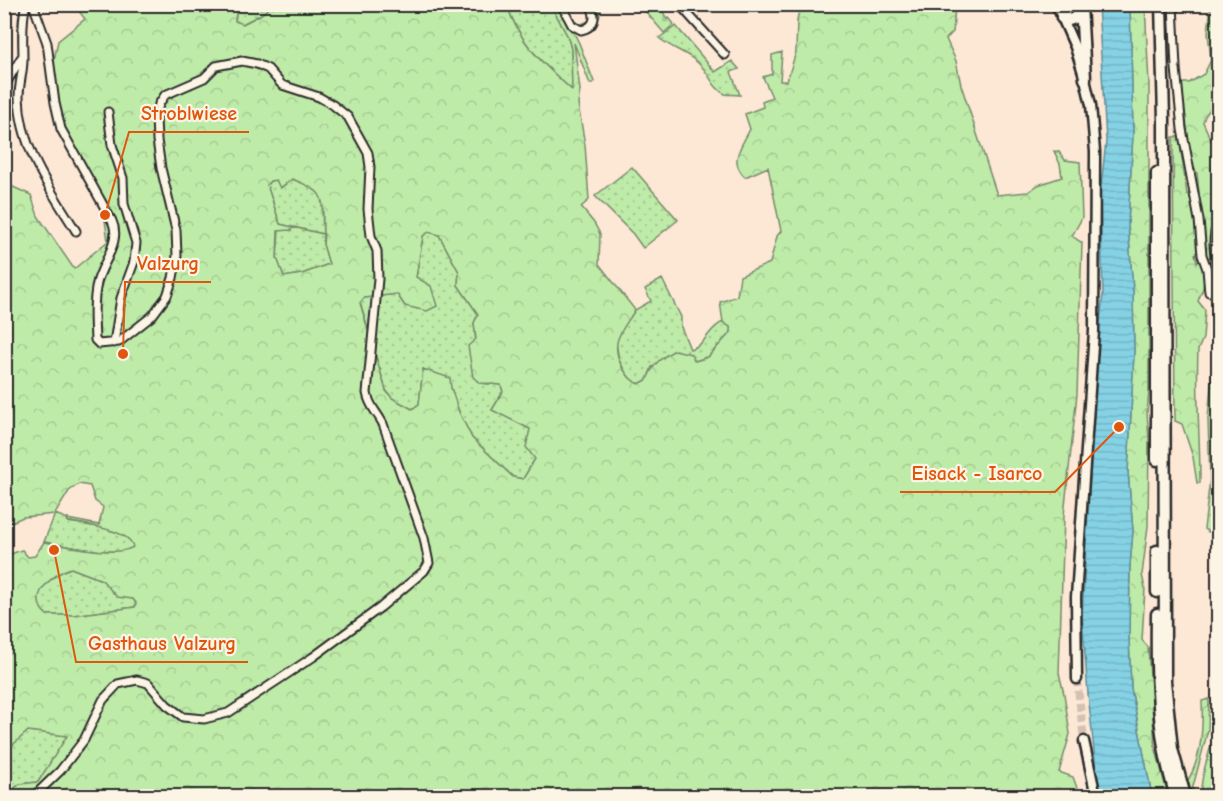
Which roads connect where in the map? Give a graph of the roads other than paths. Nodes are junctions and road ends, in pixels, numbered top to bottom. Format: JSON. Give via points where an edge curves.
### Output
{"nodes":[{"id":1,"x":26,"y":4,"type":"edge"},
{"id":2,"x":33,"y":4,"type":"edge"},
{"id":3,"x":561,"y":4,"type":"edge"},
{"id":4,"x":589,"y":4,"type":"edge"},
{"id":5,"x":679,"y":4,"type":"edge"},
{"id":6,"x":1056,"y":4,"type":"edge"},
{"id":7,"x":1068,"y":4,"type":"edge"},
{"id":8,"x":1154,"y":4,"type":"edge"},
{"id":9,"x":1161,"y":4,"type":"edge"},
{"id":10,"x":1173,"y":4,"type":"edge"},
{"id":11,"x":1081,"y":6,"type":"edge"},
{"id":12,"x":1062,"y":18,"type":"junction"},
{"id":13,"x":23,"y":55,"type":"junction"},
{"id":14,"x":725,"y":55,"type":"dead end"},
{"id":15,"x":1086,"y":80,"type":"junction"},
{"id":16,"x":4,"y":87,"type":"edge"},
{"id":17,"x":108,"y":112,"type":"dead end"},
{"id":18,"x":1218,"y":223,"type":"edge"},
{"id":19,"x":76,"y":231,"type":"dead end"},
{"id":20,"x":116,"y":342,"type":"junction"},
{"id":21,"x":1077,"y":679,"type":"tunnel mouth"},
{"id":22,"x":1084,"y":741,"type":"tunnel mouth"},
{"id":23,"x":34,"y":796,"type":"edge"},
{"id":24,"x":1096,"y":796,"type":"edge"},
{"id":25,"x":1176,"y":796,"type":"edge"},
{"id":26,"x":1185,"y":796,"type":"edge"}],
"edges":[{"from":1,"to":13,"type":"street"},
{"from":2,"to":20,"type":"street","via":[[47,43],[61,129],[114,226],[114,241],[100,274],[94,308],[97,343]]},
{"from":3,"to":4,"type":"street","via":[[572,25],[581,30],[594,21]]},
{"from":5,"to":14,"type":"street"},
{"from":6,"to":12,"type":"main road"},
{"from":7,"to":12,"type":"highway"},
{"from":8,"to":25,"type":"highway","via":[[1157,650],[1161,729]]},
{"from":9,"to":26,"type":"highway","via":[[1165,681],[1172,749]]},
{"from":10,"to":18,"type":"street","via":[[1182,129],[1209,292],[1215,291],[1217,284],[1213,243]]},
{"from":11,"to":12,"type":"highway","via":[[1075,18]]},
{"from":11,"to":15,"type":"highway"},
{"from":12,"to":15,"type":"main road"},
{"from":13,"to":16,"type":"street"},
{"from":13,"to":19,"type":"street","via":[[20,115],[39,171]]},
{"from":15,"to":21,"type":"main road","via":[[1095,152],[1094,331],[1076,597]]},
{"from":17,"to":20,"type":"street","via":[[112,145],[123,178],[124,204],[136,243],[134,262],[121,298]]},
{"from":20,"to":23,"type":"street","via":[[152,316],[167,296],[177,256],[176,230],[157,140],[156,118],[165,96],[204,78],[216,66],[242,61],[257,63],[282,85],[319,97],[348,117],[368,153],[368,209],[371,236],[378,251],[369,406],[383,424],[424,538],[429,563],[381,608],[228,713],[204,719],[183,717],[148,683],[137,680],[118,684],[103,700],[84,740]]},
{"from":22,"to":24,"type":"main road"}]}
